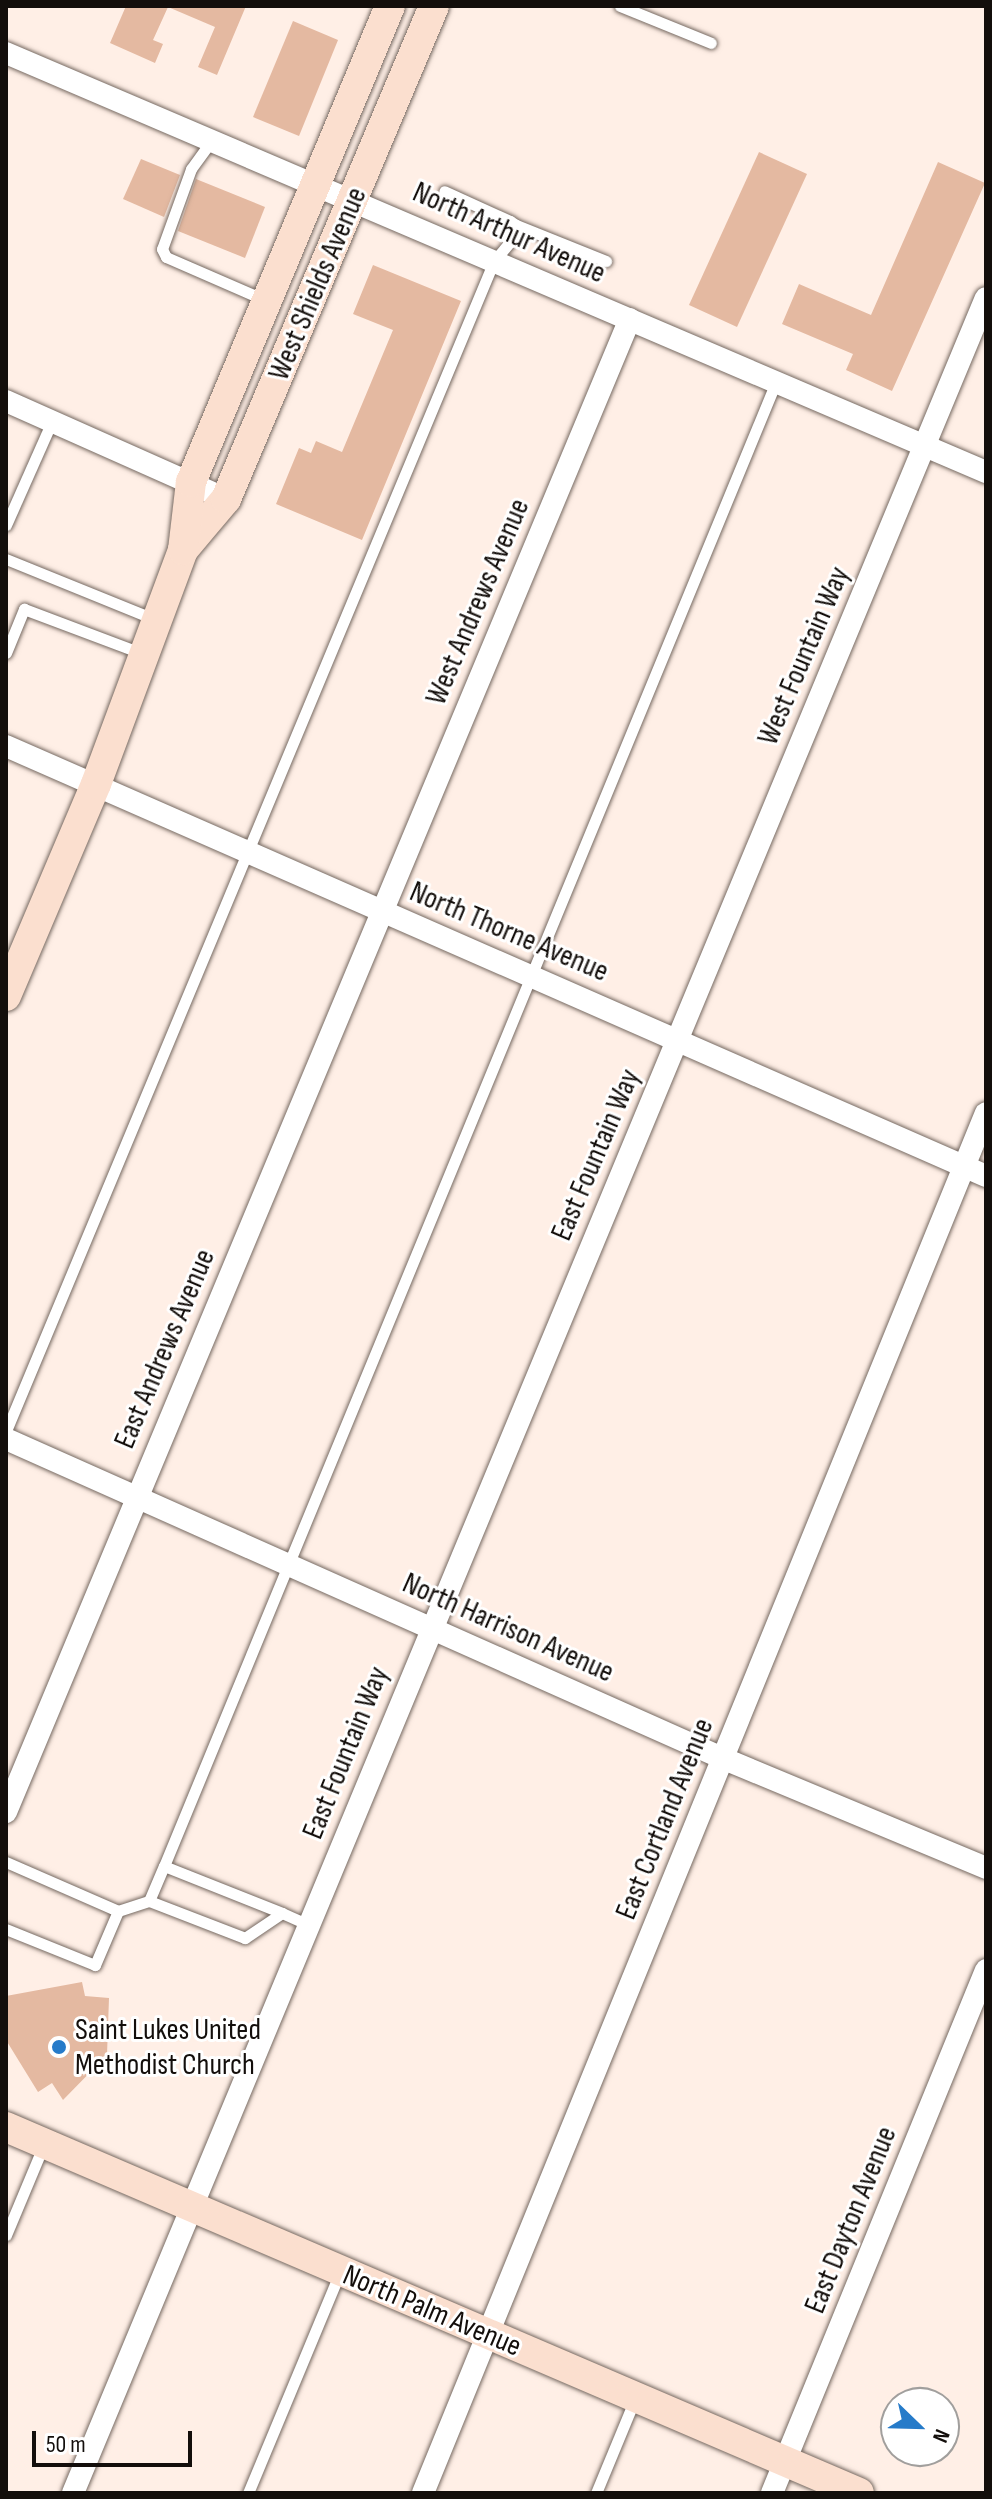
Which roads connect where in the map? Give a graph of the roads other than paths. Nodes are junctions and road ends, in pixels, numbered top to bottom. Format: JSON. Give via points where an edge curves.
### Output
{"nodes":[{"id":1,"x":390,"y":6,"type":"edge"},
{"id":2,"x":416,"y":6,"type":"edge"},
{"id":3,"x":434,"y":6,"type":"edge"},
{"id":4,"x":620,"y":6,"type":"edge"},
{"id":5,"x":711,"y":43,"type":"dead end"},
{"id":6,"x":6,"y":53,"type":"edge"},
{"id":7,"x":413,"y":56,"type":"junction"},
{"id":8,"x":212,"y":140,"type":"junction"},
{"id":9,"x":316,"y":184,"type":"junction"},
{"id":10,"x":444,"y":191,"type":"dead end"},
{"id":11,"x":354,"y":198,"type":"junction"},
{"id":12,"x":516,"y":225,"type":"junction"},
{"id":13,"x":494,"y":261,"type":"junction"},
{"id":14,"x":606,"y":261,"type":"dead end"},
{"id":15,"x":986,"y":298,"type":"edge"},
{"id":16,"x":267,"y":301,"type":"junction"},
{"id":17,"x":630,"y":319,"type":"junction"},
{"id":18,"x":776,"y":382,"type":"junction"},
{"id":19,"x":6,"y":401,"type":"edge"},
{"id":20,"x":52,"y":421,"type":"junction"},
{"id":21,"x":924,"y":446,"type":"junction"},
{"id":22,"x":986,"y":472,"type":"edge"},
{"id":23,"x":191,"y":482,"type":"junction"},
{"id":24,"x":226,"y":499,"type":"junction"},
{"id":25,"x":6,"y":525,"type":"edge"},
{"id":26,"x":183,"y":550,"type":"junction"},
{"id":27,"x":6,"y":559,"type":"edge"},
{"id":28,"x":157,"y":620,"type":"junction"},
{"id":29,"x":6,"y":653,"type":"edge"},
{"id":30,"x":144,"y":654,"type":"junction"},
{"id":31,"x":6,"y":746,"type":"edge"},
{"id":32,"x":96,"y":784,"type":"junction"},
{"id":33,"x":246,"y":850,"type":"junction"},
{"id":34,"x":380,"y":910,"type":"junction"},
{"id":35,"x":530,"y":974,"type":"junction"},
{"id":36,"x":6,"y":996,"type":"edge"},
{"id":37,"x":678,"y":1037,"type":"junction"},
{"id":38,"x":986,"y":1113,"type":"edge"},
{"id":39,"x":963,"y":1167,"type":"junction"},
{"id":40,"x":986,"y":1176,"type":"edge"},
{"id":41,"x":6,"y":1431,"type":"edge"},
{"id":42,"x":6,"y":1439,"type":"edge"},
{"id":43,"x":137,"y":1494,"type":"junction"},
{"id":44,"x":291,"y":1564,"type":"junction"},
{"id":45,"x":431,"y":1626,"type":"junction"},
{"id":46,"x":722,"y":1758,"type":"junction"},
{"id":47,"x":6,"y":1812,"type":"edge"},
{"id":48,"x":6,"y":1862,"type":"edge"},
{"id":49,"x":164,"y":1866,"type":"junction"},
{"id":50,"x":986,"y":1868,"type":"edge"},
{"id":51,"x":149,"y":1901,"type":"junction"},
{"id":52,"x":118,"y":1911,"type":"junction"},
{"id":53,"x":282,"y":1913,"type":"junction"},
{"id":54,"x":309,"y":1925,"type":"junction"},
{"id":55,"x":6,"y":1929,"type":"edge"},
{"id":56,"x":986,"y":1970,"type":"edge"},
{"id":57,"x":6,"y":2127,"type":"edge"},
{"id":58,"x":44,"y":2144,"type":"junction"},
{"id":59,"x":193,"y":2208,"type":"junction"},
{"id":60,"x":6,"y":2235,"type":"edge"},
{"id":61,"x":340,"y":2271,"type":"junction"},
{"id":62,"x":489,"y":2335,"type":"junction"},
{"id":63,"x":635,"y":2398,"type":"junction"},
{"id":64,"x":785,"y":2461,"type":"junction"},
{"id":65,"x":73,"y":2493,"type":"edge"},
{"id":66,"x":248,"y":2493,"type":"edge"},
{"id":67,"x":423,"y":2493,"type":"edge"},
{"id":68,"x":596,"y":2493,"type":"edge"},
{"id":69,"x":772,"y":2493,"type":"edge"},
{"id":70,"x":859,"y":2493,"type":"edge"}],
"edges":[{"from":1,"to":9,"type":"main road","name":"West Shields Avenue"},
{"from":2,"to":7,"type":"main road"},
{"from":3,"to":7,"type":"main road","name":"West Shields Avenue"},
{"from":4,"to":5,"type":"lane"},
{"from":6,"to":8,"type":"street","name":"North Arthur Avenue"},
{"from":7,"to":11,"type":"main road","name":"West Shields Avenue"},
{"from":8,"to":9,"type":"street","name":"North Arthur Avenue"},
{"from":8,"to":16,"type":"lane","via":[[191,169],[164,235],[166,257]]},
{"from":9,"to":11,"type":"street","name":"North Arthur Avenue"},
{"from":9,"to":16,"type":"main road","name":"West Shields Avenue"},
{"from":10,"to":12,"type":"lane"},
{"from":11,"to":13,"type":"street","name":"North Arthur Avenue"},
{"from":11,"to":24,"type":"main road","name":"West Shields Avenue"},
{"from":12,"to":13,"type":"lane"},
{"from":12,"to":14,"type":"lane"},
{"from":13,"to":17,"type":"street","name":"North Arthur Avenue"},
{"from":13,"to":33,"type":"lane"},
{"from":15,"to":21,"type":"street","name":"West Fountain Way"},
{"from":16,"to":23,"type":"main road","name":"West Shields Avenue"},
{"from":17,"to":18,"type":"street","name":"North Arthur Avenue"},
{"from":17,"to":34,"type":"street","name":"West Andrews Avenue"},
{"from":18,"to":21,"type":"street","name":"North Arthur Avenue"},
{"from":18,"to":35,"type":"lane"},
{"from":19,"to":20,"type":"street"},
{"from":20,"to":23,"type":"street"},
{"from":20,"to":25,"type":"lane"},
{"from":21,"to":22,"type":"street","name":"North Arthur Avenue"},
{"from":21,"to":37,"type":"street","name":"West Fountain Way"},
{"from":23,"to":24,"type":"street"},
{"from":23,"to":26,"type":"main road","name":"West Shields Avenue"},
{"from":24,"to":26,"type":"main road","name":"West Shields Avenue"},
{"from":26,"to":28,"type":"main road","name":"West Shields Avenue"},
{"from":27,"to":28,"type":"lane"},
{"from":28,"to":30,"type":"main road","name":"West Shields Avenue"},
{"from":29,"to":30,"type":"lane","via":[[24,609]]},
{"from":30,"to":32,"type":"main road","name":"West Shields Avenue"},
{"from":31,"to":32,"type":"street","name":"North Thorne Avenue"},
{"from":32,"to":33,"type":"street","name":"North Thorne Avenue"},
{"from":32,"to":36,"type":"main road","name":"West Shields Avenue"},
{"from":33,"to":34,"type":"street","name":"North Thorne Avenue"},
{"from":33,"to":41,"type":"lane"},
{"from":34,"to":35,"type":"street","name":"North Thorne Avenue"},
{"from":34,"to":43,"type":"street","name":"East Andrews Avenue"},
{"from":35,"to":37,"type":"street","name":"North Thorne Avenue"},
{"from":35,"to":44,"type":"lane"},
{"from":37,"to":39,"type":"street","name":"North Thorne Avenue"},
{"from":37,"to":45,"type":"street","name":"East Fountain Way"},
{"from":38,"to":39,"type":"street","name":"East Cortland Avenue"},
{"from":39,"to":40,"type":"street","name":"North Thorne Avenue"},
{"from":39,"to":46,"type":"street","name":"East Cortland Avenue"},
{"from":42,"to":43,"type":"street","name":"North Harrison Avenue"},
{"from":43,"to":44,"type":"street","name":"North Harrison Avenue"},
{"from":43,"to":47,"type":"street","name":"East Andrews Avenue"},
{"from":44,"to":45,"type":"street","name":"North Harrison Avenue"},
{"from":44,"to":49,"type":"lane"},
{"from":45,"to":46,"type":"street","name":"North Harrison Avenue"},
{"from":45,"to":54,"type":"street","name":"East Fountain Way"},
{"from":46,"to":50,"type":"street","name":"North Harrison Avenue"},
{"from":46,"to":62,"type":"street","name":"East Cortland Avenue"},
{"from":48,"to":52,"type":"lane"},
{"from":49,"to":51,"type":"lane"},
{"from":49,"to":53,"type":"lane"},
{"from":51,"to":52,"type":"lane"},
{"from":51,"to":53,"type":"lane","via":[[245,1938]]},
{"from":52,"to":55,"type":"lane","via":[[95,1965]]},
{"from":53,"to":54,"type":"lane"},
{"from":54,"to":59,"type":"street","name":"East Fountain Way"},
{"from":56,"to":64,"type":"street","name":"East Dayton Avenue"},
{"from":57,"to":58,"type":"main road","name":"North Palm Avenue"},
{"from":58,"to":59,"type":"main road","name":"North Palm Avenue"},
{"from":58,"to":60,"type":"lane"},
{"from":59,"to":61,"type":"main road","name":"North Palm Avenue"},
{"from":59,"to":65,"type":"street","name":"East Fountain Way"},
{"from":61,"to":62,"type":"main road","name":"North Palm Avenue"},
{"from":61,"to":66,"type":"lane"},
{"from":62,"to":63,"type":"main road","name":"North Palm Avenue"},
{"from":62,"to":67,"type":"street","name":"East Cortland Avenue"},
{"from":63,"to":64,"type":"main road","name":"North Palm Avenue"},
{"from":63,"to":68,"type":"lane"},
{"from":64,"to":69,"type":"street","name":"East Dayton Avenue"},
{"from":64,"to":70,"type":"main road","name":"North Palm Avenue"}]}
